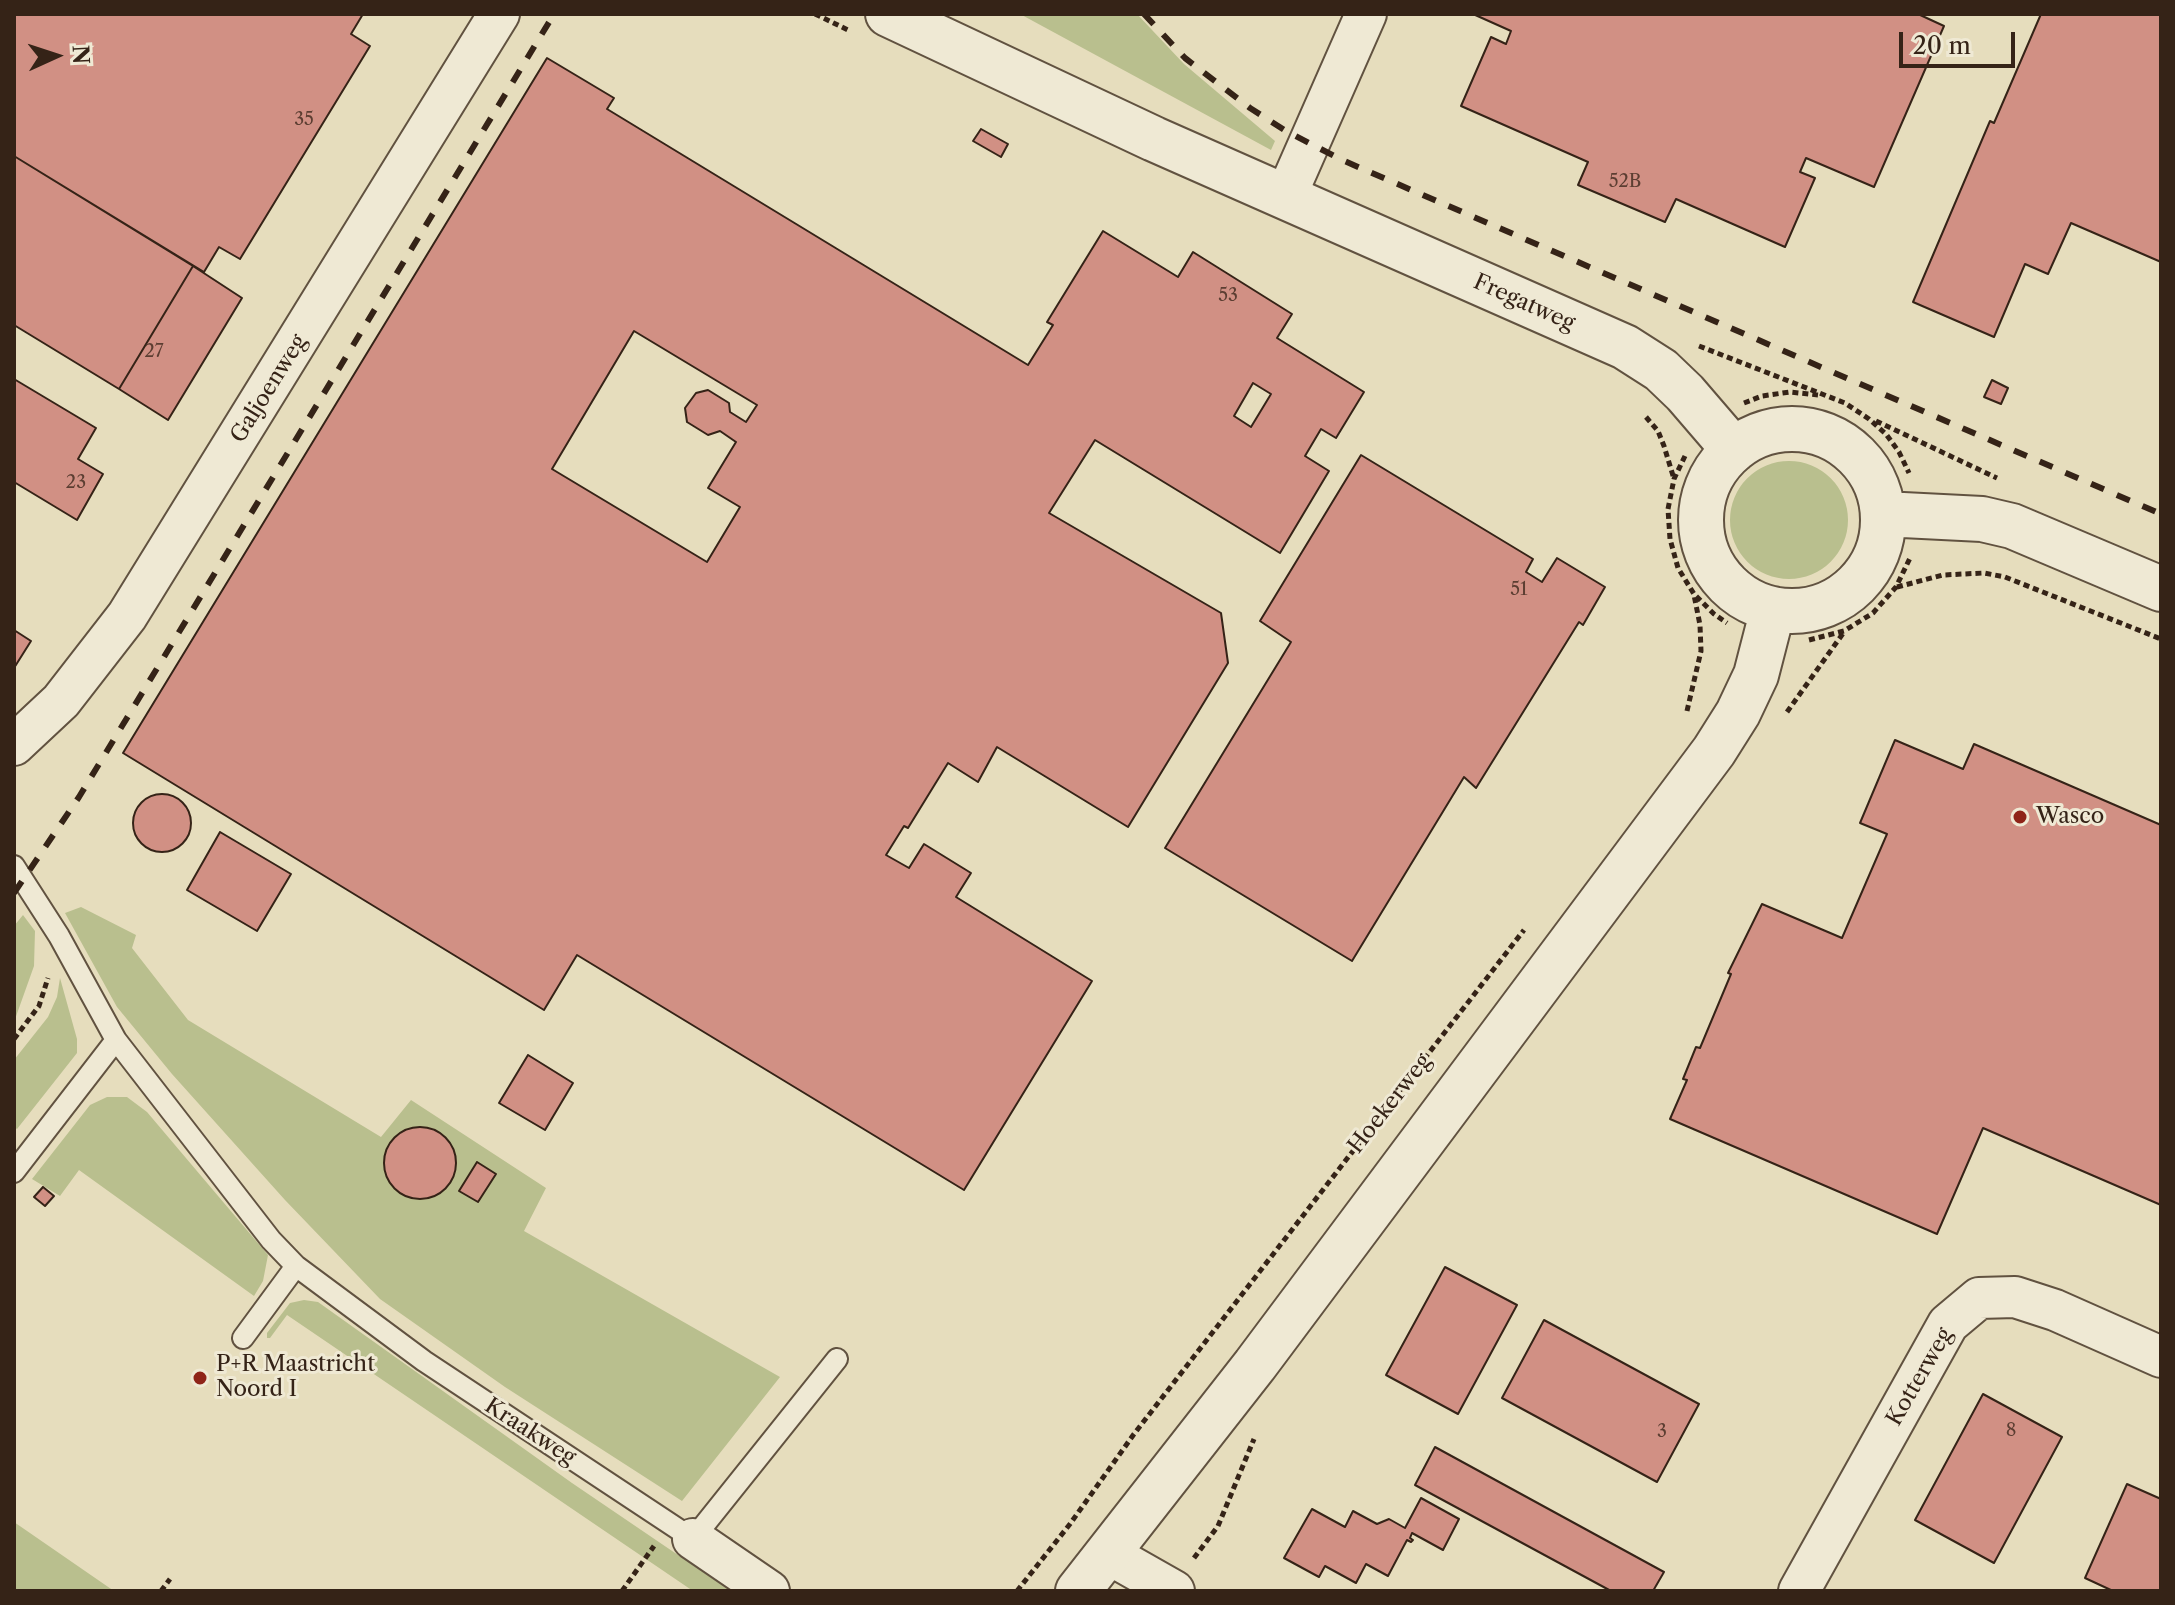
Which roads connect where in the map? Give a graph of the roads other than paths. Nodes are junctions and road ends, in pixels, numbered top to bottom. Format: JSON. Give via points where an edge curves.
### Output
{"nodes":[{"id":1,"x":499,"y":14,"type":"edge"},
{"id":2,"x":888,"y":14,"type":"edge"},
{"id":3,"x":1366,"y":14,"type":"edge"},
{"id":4,"x":1285,"y":198,"type":"junction"},
{"id":5,"x":1723,"y":436,"type":"junction"},
{"id":6,"x":1900,"y":514,"type":"junction"},
{"id":7,"x":2161,"y":589,"type":"edge"},
{"id":8,"x":1769,"y":624,"type":"junction"},
{"id":9,"x":14,"y":745,"type":"edge"},
{"id":10,"x":14,"y":866,"type":"edge"},
{"id":11,"x":116,"y":1040,"type":"junction"},
{"id":12,"x":14,"y":1172,"type":"edge"},
{"id":13,"x":296,"y":1266,"type":"junction"},
{"id":14,"x":243,"y":1338,"type":"dead end"},
{"id":15,"x":2161,"y":1357,"type":"edge"},
{"id":16,"x":837,"y":1359,"type":"dead end"},
{"id":17,"x":681,"y":1531,"type":"junction"},
{"id":18,"x":1107,"y":1553,"type":"junction"},
{"id":19,"x":1172,"y":1590,"type":"edge"},
{"id":20,"x":769,"y":1591,"type":"edge"},
{"id":21,"x":1078,"y":1591,"type":"edge"},
{"id":22,"x":1799,"y":1591,"type":"edge"}],
"edges":[{"from":1,"to":9,"type":"street","name":"Galjoenweg","via":[[127,616],[61,701]]},
{"from":2,"to":4,"type":"street","name":"Fregatweg"},
{"from":3,"to":4,"type":"street"},
{"from":4,"to":5,"type":"street","name":"Fregatweg","via":[[1625,347],[1661,370]]},
{"from":5,"to":6,"type":"street","via":[[1751,439],[1779,430],[1809,430],[1828,436],[1846,446],[1866,468],[1879,495]]},
{"from":5,"to":8,"type":"street","via":[[1721,463],[1701,514],[1702,533],[1710,559],[1726,582]]},
{"from":6,"to":7,"type":"street","via":[[2012,526]]},
{"from":6,"to":8,"type":"street","via":[[1851,589],[1834,601]]},
{"from":8,"to":18,"type":"street","via":[[1756,675],[1714,751],[1255,1365]]},
{"from":10,"to":11,"type":"lane","name":"Kraakweg"},
{"from":11,"to":12,"type":"lane"},
{"from":11,"to":13,"type":"lane","name":"Kraakweg"},
{"from":13,"to":14,"type":"lane"},
{"from":13,"to":17,"type":"lane","name":"Kraakweg","via":[[424,1361]]},
{"from":15,"to":22,"type":"street","name":"Kotterweg","via":[[2015,1297],[1979,1298],[1948,1324]]},
{"from":16,"to":17,"type":"lane"},
{"from":17,"to":20,"type":"street","name":"Kraakweg"},
{"from":18,"to":19,"type":"street"},
{"from":18,"to":21,"type":"street"}]}
